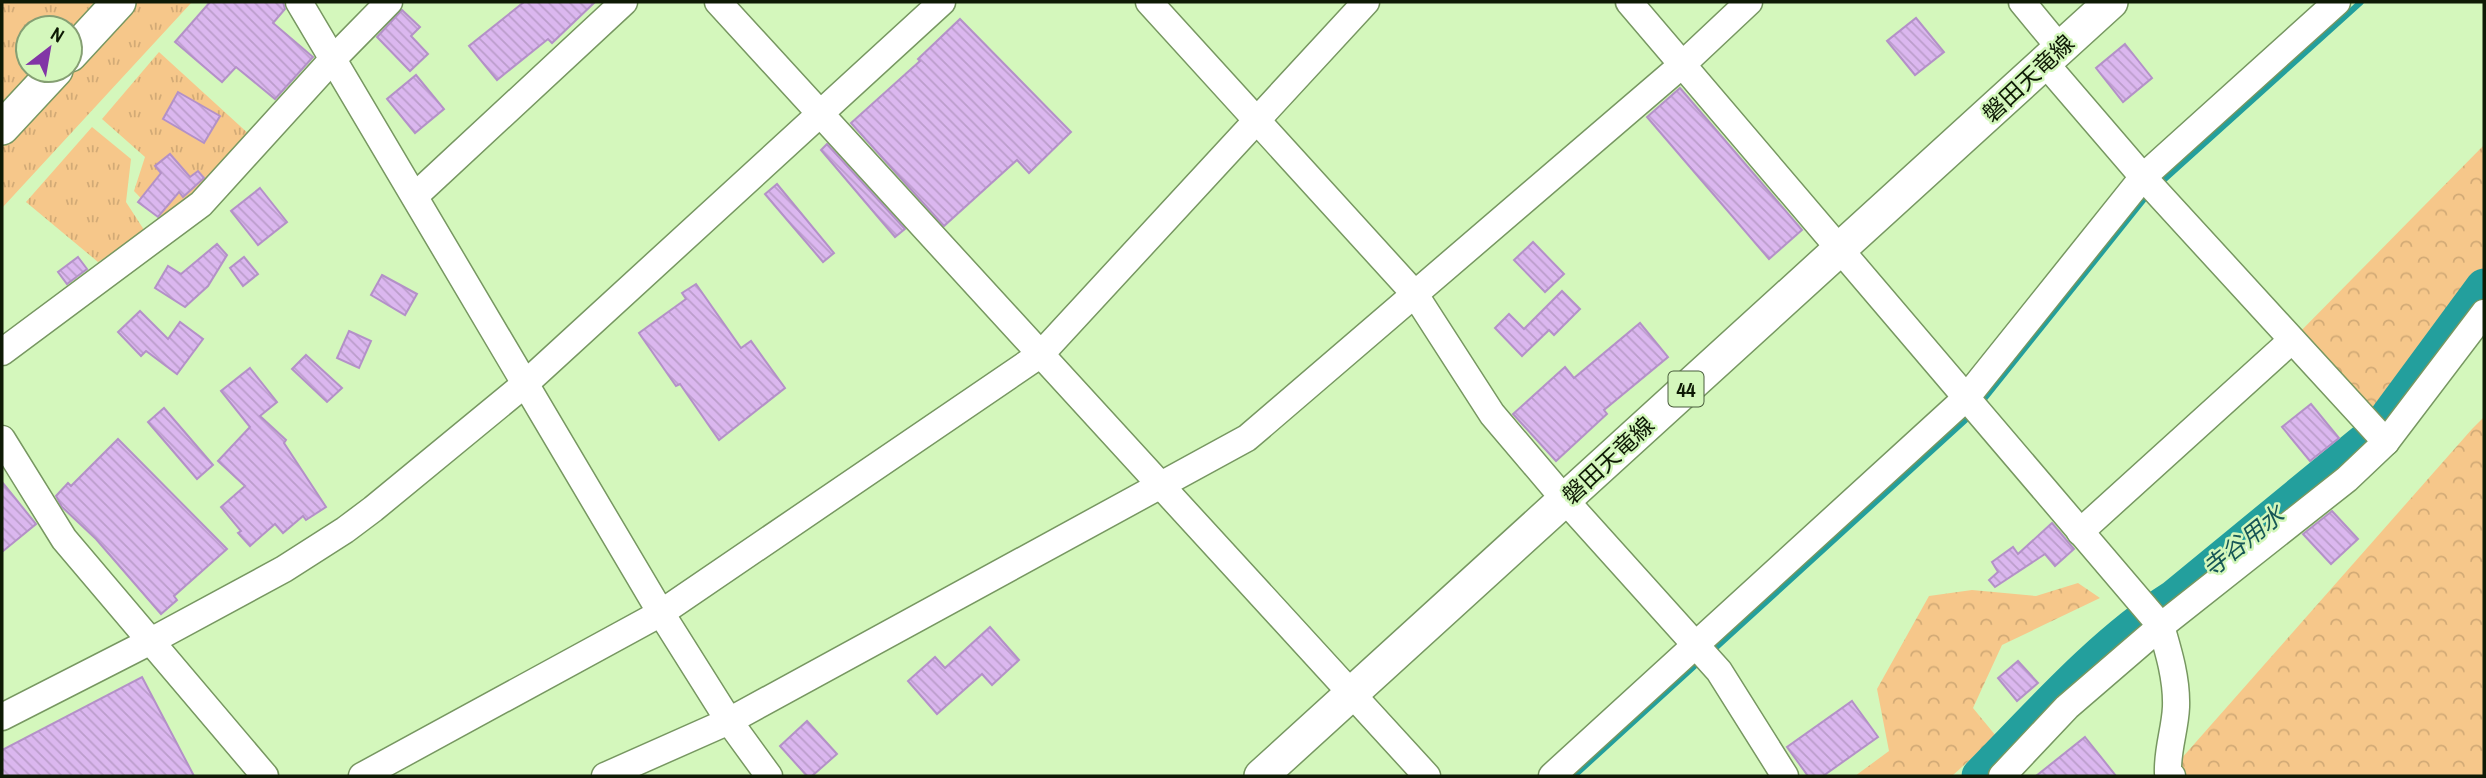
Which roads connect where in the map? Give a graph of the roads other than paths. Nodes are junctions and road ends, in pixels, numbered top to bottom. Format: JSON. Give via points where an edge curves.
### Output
{"nodes":[{"id":1,"x":119,"y":2,"type":"edge"},
{"id":2,"x":299,"y":2,"type":"edge"},
{"id":3,"x":389,"y":2,"type":"edge"},
{"id":4,"x":624,"y":2,"type":"edge"},
{"id":5,"x":718,"y":2,"type":"edge"},
{"id":6,"x":942,"y":2,"type":"edge"},
{"id":7,"x":1149,"y":2,"type":"edge"},
{"id":8,"x":1366,"y":2,"type":"edge"},
{"id":9,"x":1629,"y":2,"type":"edge"},
{"id":10,"x":1749,"y":2,"type":"edge"},
{"id":11,"x":2022,"y":2,"type":"edge"},
{"id":12,"x":2110,"y":2,"type":"edge"},
{"id":13,"x":2337,"y":2,"type":"edge"},
{"id":14,"x":84,"y":40,"type":"edge"},
{"id":15,"x":2052,"y":56,"type":"junction"},
{"id":16,"x":332,"y":60,"type":"junction"},
{"id":17,"x":1683,"y":64,"type":"junction"},
{"id":18,"x":43,"y":84,"type":"edge"},
{"id":19,"x":821,"y":114,"type":"junction"},
{"id":20,"x":1257,"y":119,"type":"junction"},
{"id":21,"x":2,"y":128,"type":"edge"},
{"id":22,"x":2143,"y":177,"type":"junction"},
{"id":23,"x":415,"y":196,"type":"junction"},
{"id":24,"x":1841,"y":249,"type":"junction"},
{"id":25,"x":1414,"y":293,"type":"junction"},
{"id":26,"x":2484,"y":313,"type":"edge"},
{"id":27,"x":2292,"y":340,"type":"junction"},
{"id":28,"x":2,"y":352,"type":"edge"},
{"id":29,"x":1041,"y":354,"type":"junction"},
{"id":30,"x":525,"y":384,"type":"junction"},
{"id":31,"x":1966,"y":398,"type":"junction"},
{"id":32,"x":2,"y":439,"type":"edge"},
{"id":33,"x":2386,"y":442,"type":"junction"},
{"id":34,"x":1162,"y":486,"type":"junction"},
{"id":35,"x":1565,"y":500,"type":"junction"},
{"id":36,"x":2080,"y":532,"type":"junction"},
{"id":37,"x":661,"y":613,"type":"junction"},
{"id":38,"x":2161,"y":626,"type":"junction"},
{"id":39,"x":151,"y":641,"type":"junction"},
{"id":40,"x":1697,"y":644,"type":"junction"},
{"id":41,"x":1352,"y":695,"type":"junction"},
{"id":42,"x":2,"y":717,"type":"edge"},
{"id":43,"x":729,"y":721,"type":"junction"},
{"id":44,"x":265,"y":776,"type":"edge"},
{"id":45,"x":362,"y":776,"type":"edge"},
{"id":46,"x":605,"y":776,"type":"edge"},
{"id":47,"x":769,"y":776,"type":"edge"},
{"id":48,"x":1261,"y":776,"type":"edge"},
{"id":49,"x":1427,"y":776,"type":"edge"},
{"id":50,"x":1552,"y":776,"type":"edge"},
{"id":51,"x":1785,"y":776,"type":"edge"},
{"id":52,"x":2002,"y":776,"type":"edge"},
{"id":53,"x":2172,"y":776,"type":"edge"}],
"edges":[{"from":1,"to":14,"type":"main road"},
{"from":2,"to":16,"type":"street"},
{"from":3,"to":16,"type":"street"},
{"from":4,"to":23,"type":"street"},
{"from":5,"to":19,"type":"street"},
{"from":6,"to":19,"type":"street"},
{"from":7,"to":20,"type":"street"},
{"from":8,"to":20,"type":"street"},
{"from":9,"to":17,"type":"street"},
{"from":10,"to":17,"type":"street"},
{"from":11,"to":15,"type":"street"},
{"from":12,"to":15,"type":"main road","name":"磐田天竜線","number":"44"},
{"from":13,"to":22,"type":"street"},
{"from":15,"to":22,"type":"street"},
{"from":15,"to":24,"type":"main road","name":"磐田天竜線","number":"44"},
{"from":16,"to":23,"type":"street"},
{"from":16,"to":28,"type":"street","via":[[201,204]]},
{"from":17,"to":24,"type":"street"},
{"from":17,"to":25,"type":"street"},
{"from":18,"to":21,"type":"main road"},
{"from":19,"to":29,"type":"street"},
{"from":19,"to":30,"type":"street"},
{"from":20,"to":25,"type":"street"},
{"from":20,"to":29,"type":"street"},
{"from":22,"to":27,"type":"street"},
{"from":22,"to":31,"type":"street"},
{"from":23,"to":30,"type":"street"},
{"from":24,"to":31,"type":"street"},
{"from":24,"to":35,"type":"main road","name":"磐田天竜線","number":"44"},
{"from":25,"to":34,"type":"street","via":[[1247,438]]},
{"from":25,"to":35,"type":"street","via":[[1492,414]]},
{"from":26,"to":33,"type":"street"},
{"from":27,"to":33,"type":"street"},
{"from":27,"to":36,"type":"street"},
{"from":29,"to":34,"type":"street"},
{"from":29,"to":37,"type":"street"},
{"from":30,"to":37,"type":"street"},
{"from":30,"to":39,"type":"street","via":[[345,530],[284,569]]},
{"from":31,"to":36,"type":"street"},
{"from":31,"to":40,"type":"street"},
{"from":32,"to":39,"type":"street","via":[[64,539]]},
{"from":33,"to":38,"type":"street","via":[[2347,479]]},
{"from":34,"to":41,"type":"street"},
{"from":34,"to":43,"type":"street"},
{"from":35,"to":40,"type":"street"},
{"from":35,"to":41,"type":"main road","name":"磐田天竜線","number":"44"},
{"from":36,"to":38,"type":"street"},
{"from":37,"to":43,"type":"street"},
{"from":37,"to":45,"type":"street"},
{"from":38,"to":52,"type":"street","via":[[2067,707]]},
{"from":38,"to":53,"type":"street","via":[[2172,664],[2176,708],[2168,755]]},
{"from":39,"to":42,"type":"street"},
{"from":39,"to":44,"type":"street"},
{"from":40,"to":50,"type":"street"},
{"from":40,"to":51,"type":"street"},
{"from":41,"to":48,"type":"main road","name":"磐田天竜線","number":"44"},
{"from":41,"to":49,"type":"street"},
{"from":43,"to":46,"type":"street"},
{"from":43,"to":47,"type":"street"}]}
